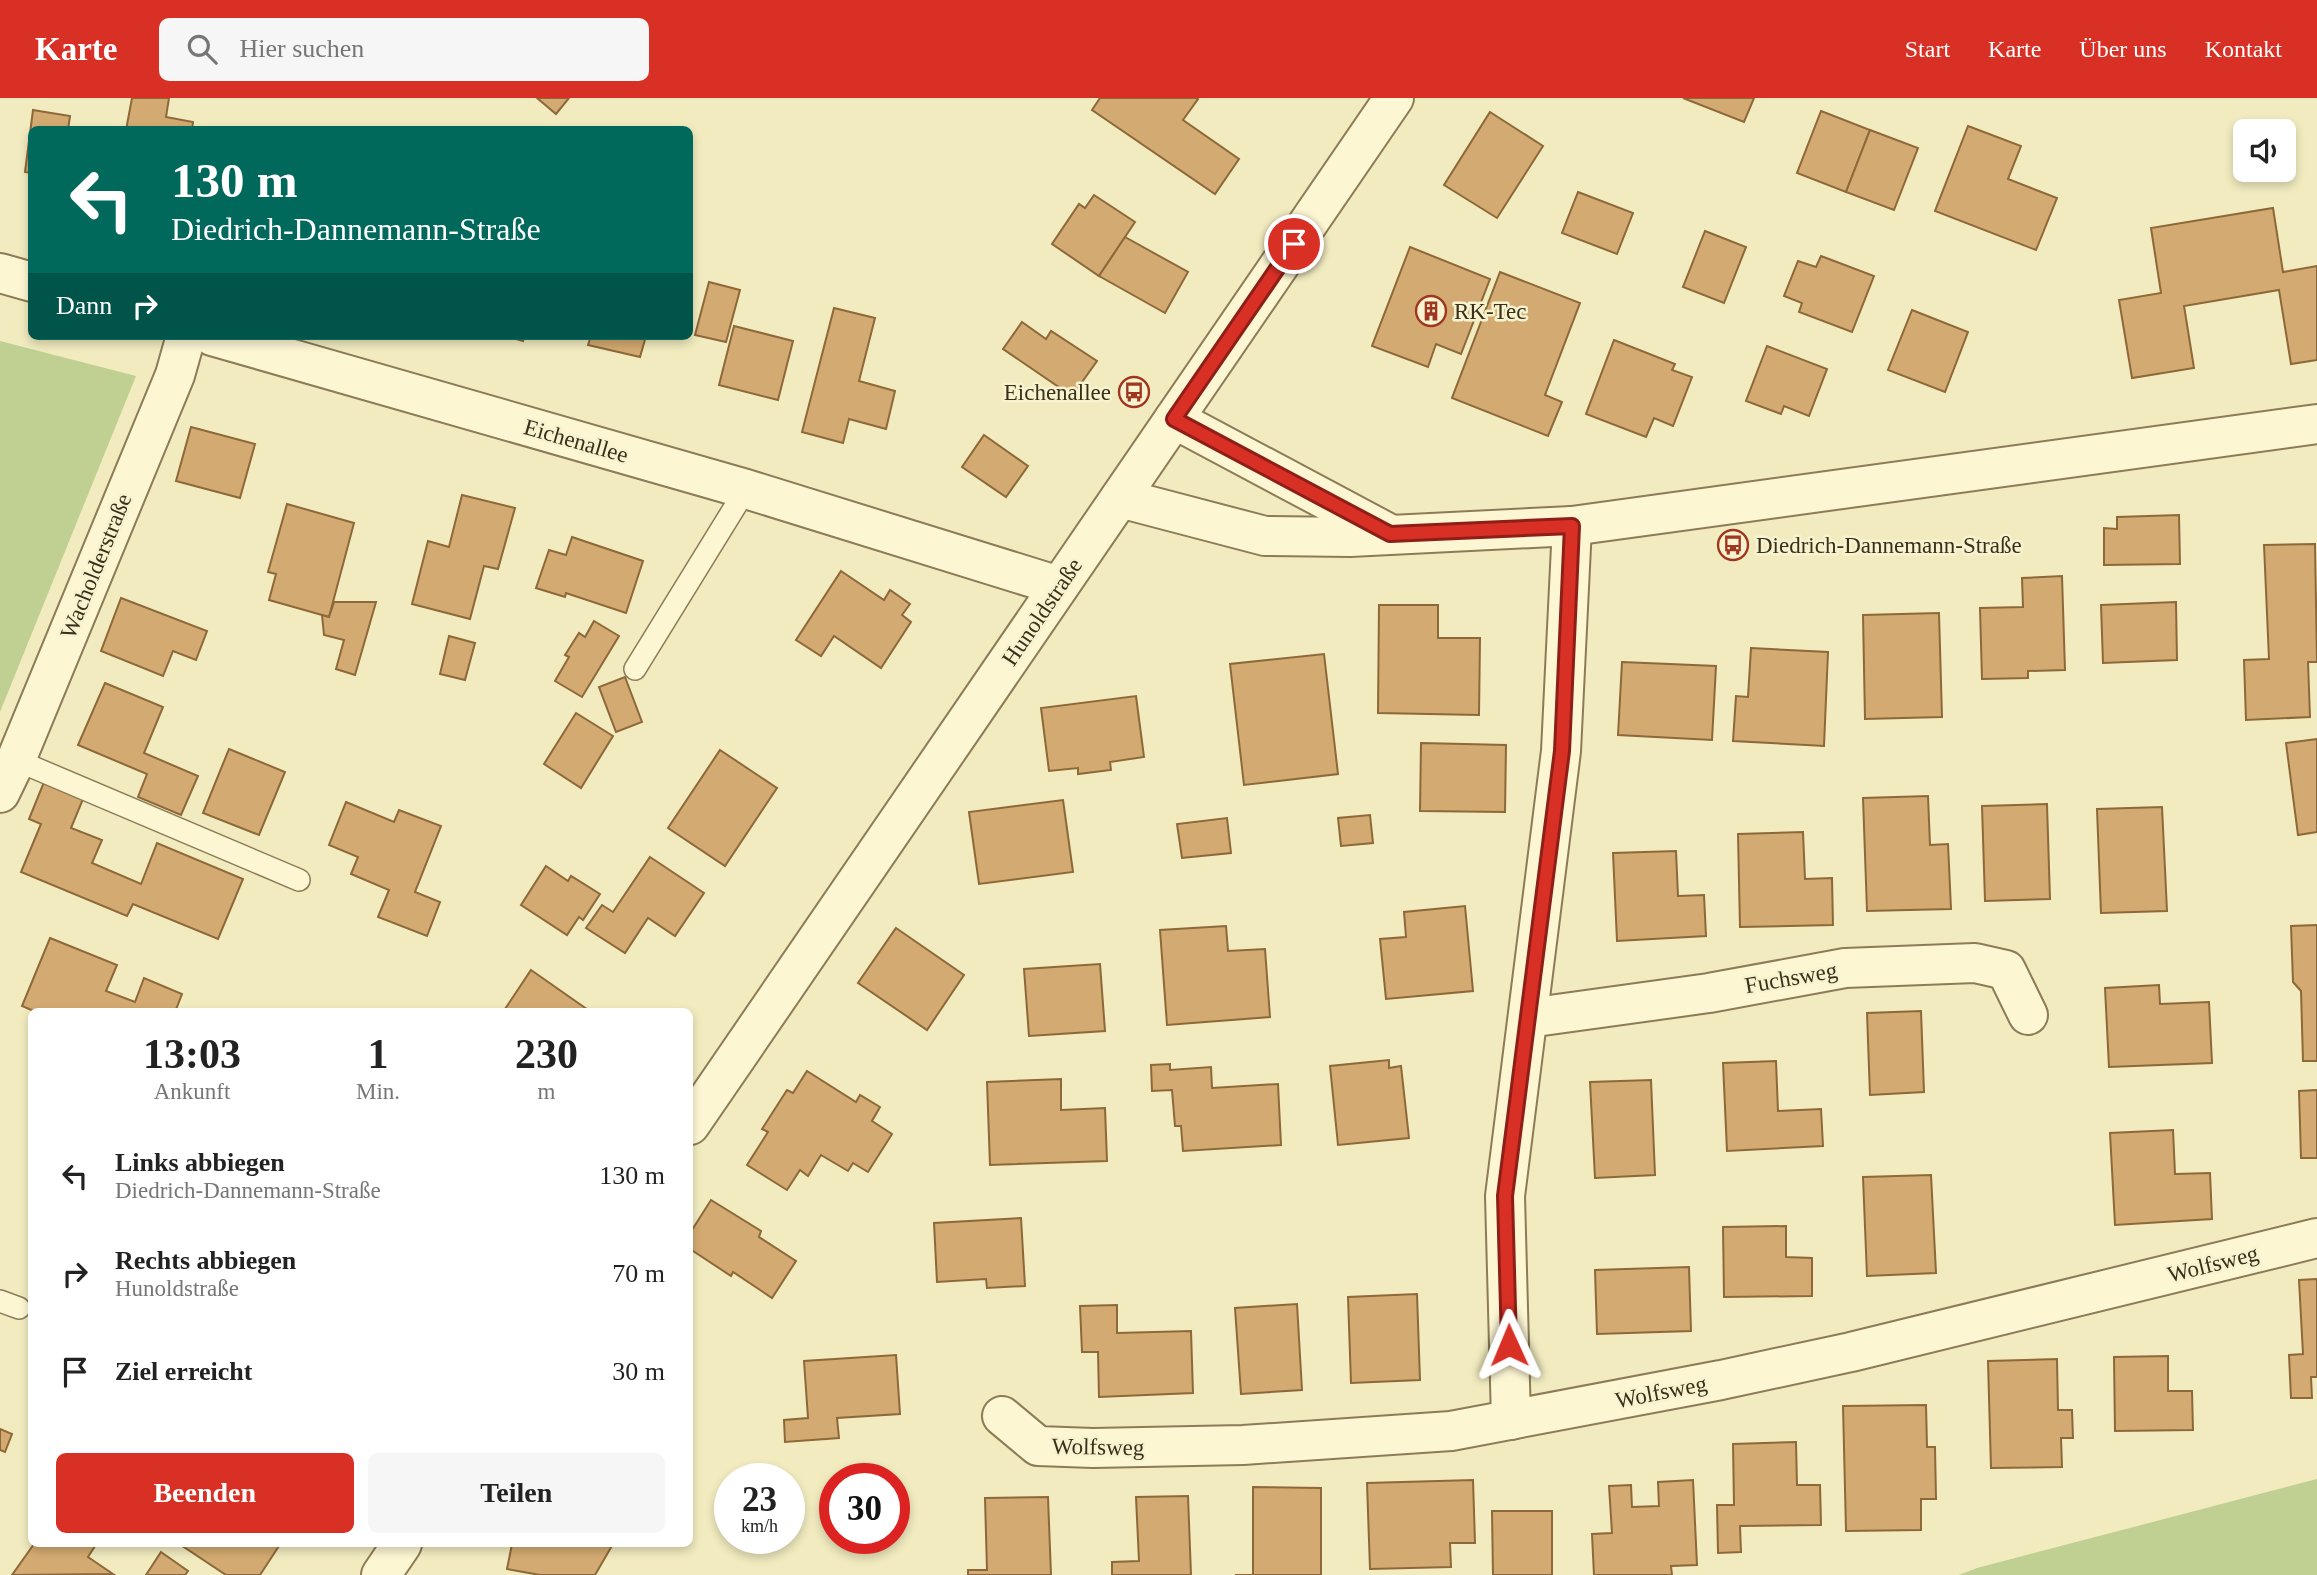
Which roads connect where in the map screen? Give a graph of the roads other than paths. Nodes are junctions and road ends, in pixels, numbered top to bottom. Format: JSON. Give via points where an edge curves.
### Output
{"nodes":[{"id":1,"x":1394,"y":98,"type":"edge"},
{"id":2,"x":0,"y":273,"type":"edge"},
{"id":3,"x":28,"y":281,"type":"edge"},
{"id":4,"x":186,"y":340,"type":"edge"},
{"id":5,"x":226,"y":340,"type":"edge"},
{"id":6,"x":1174,"y":419,"type":"junction"},
{"id":7,"x":2317,"y":424,"type":"edge"},
{"id":8,"x":746,"y":489,"type":"junction"},
{"id":9,"x":1120,"y":498,"type":"junction"},
{"id":10,"x":1572,"y":526,"type":"junction"},
{"id":11,"x":1390,"y":534,"type":"junction"},
{"id":12,"x":1059,"y":586,"type":"junction"},
{"id":13,"x":635,"y":669,"type":"dead end"},
{"id":14,"x":8,"y":776,"type":"edge"},
{"id":15,"x":299,"y":880,"type":"dead end"},
{"id":16,"x":2028,"y":1015,"type":"dead end"},
{"id":17,"x":1528,"y":1018,"type":"junction"},
{"id":18,"x":693,"y":1121,"type":"edge"},
{"id":19,"x":2317,"y":1238,"type":"edge"},
{"id":20,"x":1002,"y":1416,"type":"dead end"},
{"id":21,"x":1511,"y":1420,"type":"junction"},
{"id":22,"x":400,"y":1547,"type":"edge"},
{"id":23,"x":381,"y":1575,"type":"edge"}],
"edges":[{"from":1,"to":6,"type":"street","name":"Hunoldstraße"},
{"from":2,"to":3,"type":"street"},
{"from":4,"to":14,"type":"street","name":"Wacholderstraße"},
{"from":5,"to":8,"type":"street","name":"Eichenallee"},
{"from":6,"to":9,"type":"street","name":"Hunoldstraße"},
{"from":6,"to":11,"type":"street"},
{"from":7,"to":10,"type":"street"},
{"from":8,"to":12,"type":"street","name":"Eichenallee"},
{"from":8,"to":13,"type":"lane"},
{"from":9,"to":11,"type":"street","via":[[1265,536]]},
{"from":9,"to":12,"type":"street","name":"Hunoldstraße"},
{"from":10,"to":11,"type":"street"},
{"from":10,"to":17,"type":"street","via":[[1562,751]]},
{"from":12,"to":18,"type":"street","name":"Hunoldstraße"},
{"from":14,"to":15,"type":"lane"},
{"from":16,"to":17,"type":"street","name":"Fuchsweg","via":[[2006,970],[1975,963],[1845,968],[1710,993]]},
{"from":17,"to":21,"type":"street","via":[[1505,1196]]},
{"from":19,"to":21,"type":"street","name":"Wolfsweg","via":[[1838,1355]]},
{"from":20,"to":21,"type":"street","name":"Wolfsweg","via":[[1038,1446],[1104,1448],[1243,1445],[1451,1431]]},
{"from":22,"to":23,"type":"street"}]}
